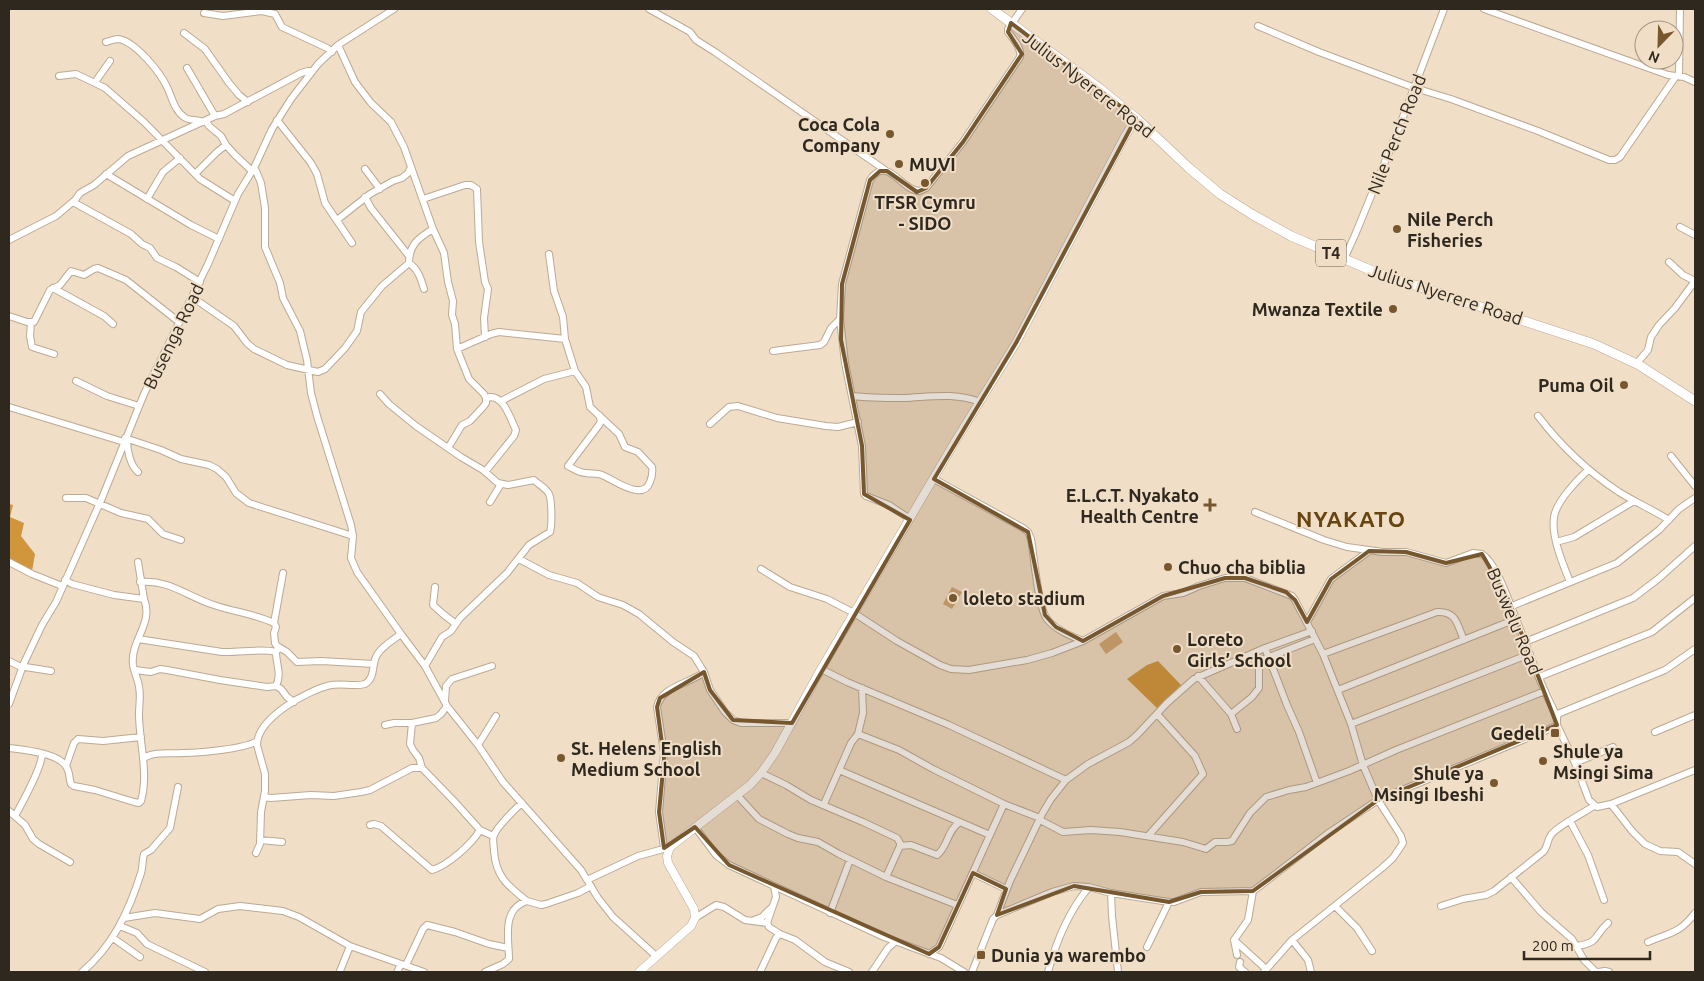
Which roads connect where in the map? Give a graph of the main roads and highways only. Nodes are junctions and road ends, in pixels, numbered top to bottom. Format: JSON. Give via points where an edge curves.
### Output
{"nodes":[{"id":1,"x":992,"y":9,"type":"edge"},
{"id":2,"x":1136,"y":118,"type":"junction"},
{"id":3,"x":1695,"y":401,"type":"edge"},
{"id":4,"x":641,"y":972,"type":"edge"}],
"edges":[{"from":1,"to":2,"type":"highway","name":"Julius Nyerere Road","number":"T4"},
{"from":2,"to":3,"type":"highway","name":"Julius Nyerere Road","number":"T4","via":[[1220,194],[1291,236],[1376,272],[1594,344],[1636,363]]},
{"from":2,"to":4,"type":"main road","via":[[1016,343],[821,669],[775,753],[761,773],[737,796],[667,848],[668,863],[694,910],[695,918],[691,926]]}]}
